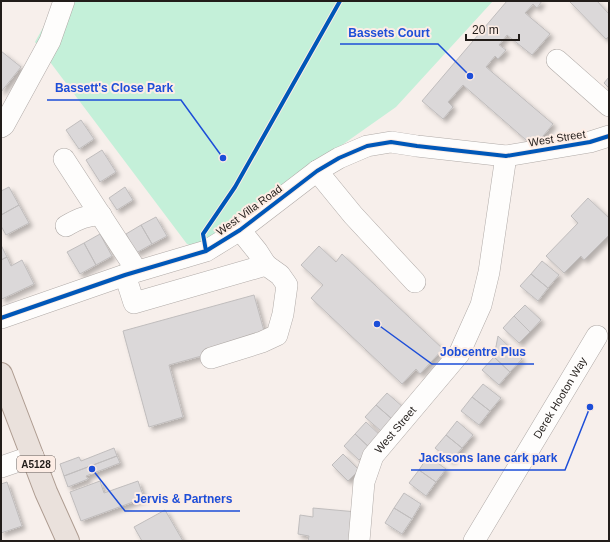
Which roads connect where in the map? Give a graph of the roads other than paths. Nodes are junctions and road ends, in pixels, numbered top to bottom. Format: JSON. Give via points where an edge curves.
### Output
{"nodes":[{"id":1,"x":64,"y":1,"type":"edge"},
{"id":2,"x":557,"y":60,"type":"dead end"},
{"id":3,"x":609,"y":106,"type":"edge"},
{"id":4,"x":1,"y":127,"type":"edge"},
{"id":5,"x":609,"y":136,"type":"edge"},
{"id":6,"x":506,"y":156,"type":"junction"},
{"id":7,"x":64,"y":159,"type":"dead end"},
{"id":8,"x":317,"y":171,"type":"junction"},
{"id":9,"x":101,"y":215,"type":"junction"},
{"id":10,"x":66,"y":226,"type":"dead end"},
{"id":11,"x":240,"y":230,"type":"junction"},
{"id":12,"x":266,"y":265,"type":"junction"},
{"id":13,"x":131,"y":273,"type":"junction"},
{"id":14,"x":415,"y":282,"type":"dead end"},
{"id":15,"x":1,"y":318,"type":"edge"},
{"id":16,"x":597,"y":336,"type":"dead end"},
{"id":17,"x":211,"y":358,"type":"dead end"},
{"id":18,"x":1,"y":374,"type":"edge"},
{"id":19,"x":33,"y":456,"type":"junction"},
{"id":20,"x":1,"y":467,"type":"edge"},
{"id":21,"x":68,"y":541,"type":"edge"},
{"id":22,"x":359,"y":541,"type":"edge"},
{"id":23,"x":474,"y":541,"type":"edge"}],
"edges":[{"from":1,"to":4,"type":"street","via":[[50,41]]},
{"from":2,"to":3,"type":"street"},
{"from":5,"to":6,"type":"street","name":"West Street","via":[[590,142]]},
{"from":6,"to":8,"type":"street","name":"West Villa Road","via":[[391,142],[367,146]]},
{"from":6,"to":22,"type":"street","name":"West Street","via":[[489,272],[481,305],[459,354],[373,456],[364,482]]},
{"from":7,"to":9,"type":"street"},
{"from":8,"to":11,"type":"street","name":"West Villa Road"},
{"from":8,"to":14,"type":"street","via":[[353,215]]},
{"from":9,"to":10,"type":"street","via":[[90,215]]},
{"from":9,"to":13,"type":"street"},
{"from":11,"to":12,"type":"street"},
{"from":11,"to":13,"type":"street","name":"West Villa Road","via":[[206,251]]},
{"from":12,"to":13,"type":"street","via":[[134,303]]},
{"from":12,"to":17,"type":"street","via":[[280,275],[287,286],[277,335]]},
{"from":13,"to":15,"type":"street","name":"West Villa Road"},
{"from":16,"to":23,"type":"street","name":"Derek Hooton Way"},
{"from":18,"to":19,"type":"main road","number":"A5128"},
{"from":19,"to":20,"type":"street"},
{"from":19,"to":21,"type":"main road","number":"A5128"}]}
